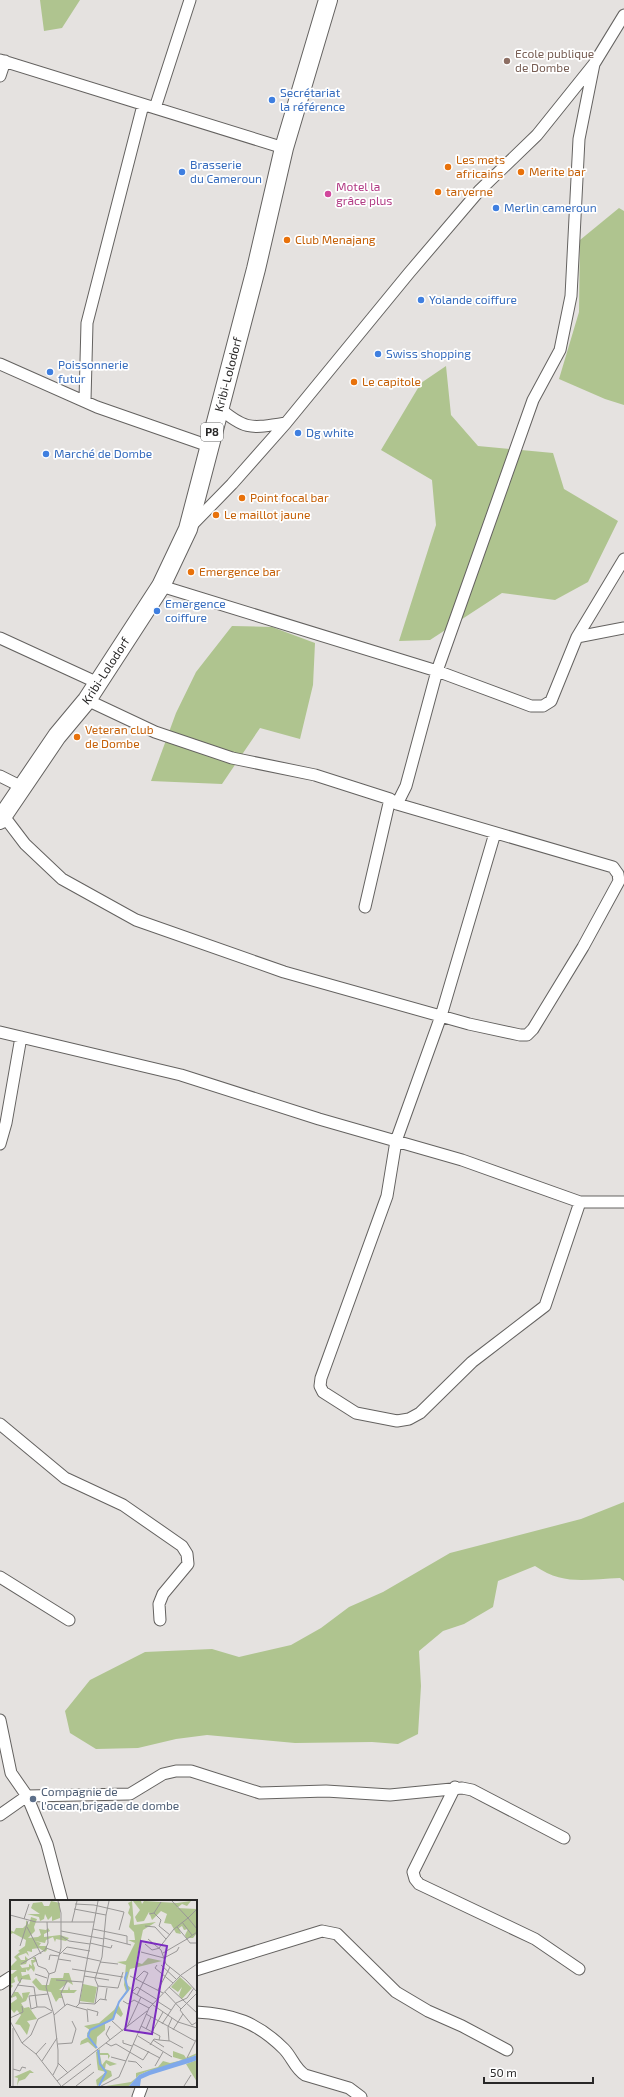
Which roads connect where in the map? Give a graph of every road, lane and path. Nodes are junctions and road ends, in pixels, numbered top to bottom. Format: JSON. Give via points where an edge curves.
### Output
{"nodes":[{"id":1,"x":190,"y":0,"type":"edge"},
{"id":2,"x":328,"y":0,"type":"edge"},
{"id":3,"x":624,"y":15,"type":"edge"},
{"id":4,"x":3,"y":60,"type":"edge"},
{"id":5,"x":594,"y":64,"type":"junction"},
{"id":6,"x":0,"y":76,"type":"edge"},
{"id":7,"x":143,"y":105,"type":"junction"},
{"id":8,"x":155,"y":108,"type":"junction"},
{"id":9,"x":284,"y":148,"type":"junction"},
{"id":10,"x":0,"y":364,"type":"edge"},
{"id":11,"x":85,"y":400,"type":"junction"},
{"id":12,"x":218,"y":408,"type":"junction"},
{"id":13,"x":286,"y":423,"type":"junction"},
{"id":14,"x":209,"y":446,"type":"junction"},
{"id":15,"x":188,"y":529,"type":"junction"},
{"id":16,"x":624,"y":560,"type":"edge"},
{"id":17,"x":161,"y":586,"type":"junction"},
{"id":18,"x":624,"y":628,"type":"edge"},
{"id":19,"x":577,"y":637,"type":"junction"},
{"id":20,"x":0,"y":638,"type":"edge"},
{"id":21,"x":437,"y":671,"type":"junction"},
{"id":22,"x":98,"y":683,"type":"junction"},
{"id":23,"x":87,"y":700,"type":"junction"},
{"id":24,"x":0,"y":776,"type":"edge"},
{"id":25,"x":22,"y":787,"type":"junction"},
{"id":26,"x":393,"y":802,"type":"junction"},
{"id":27,"x":2,"y":818,"type":"edge"},
{"id":28,"x":495,"y":833,"type":"junction"},
{"id":29,"x":365,"y":907,"type":"dead end"},
{"id":30,"x":441,"y":1016,"type":"junction"},
{"id":31,"x":0,"y":1032,"type":"edge"},
{"id":32,"x":21,"y":1037,"type":"junction"},
{"id":33,"x":396,"y":1141,"type":"junction"},
{"id":34,"x":0,"y":1144,"type":"edge"},
{"id":35,"x":580,"y":1202,"type":"junction"},
{"id":36,"x":624,"y":1202,"type":"edge"},
{"id":37,"x":0,"y":1424,"type":"edge"},
{"id":38,"x":0,"y":1577,"type":"edge"},
{"id":39,"x":69,"y":1620,"type":"dead end"},
{"id":40,"x":160,"y":1620,"type":"dead end"},
{"id":41,"x":0,"y":1720,"type":"edge"},
{"id":42,"x":455,"y":1787,"type":"junction"},
{"id":43,"x":27,"y":1796,"type":"junction"},
{"id":44,"x":0,"y":1815,"type":"edge"},
{"id":45,"x":564,"y":1838,"type":"dead end"},
{"id":46,"x":62,"y":1900,"type":"edge"},
{"id":47,"x":579,"y":1969,"type":"dead end"},
{"id":48,"x":197,"y":1970,"type":"edge"},
{"id":49,"x":10,"y":1977,"type":"edge"},
{"id":50,"x":0,"y":1984,"type":"edge"},
{"id":51,"x":197,"y":2012,"type":"edge"},
{"id":52,"x":507,"y":2050,"type":"dead end"},
{"id":53,"x":142,"y":2087,"type":"edge"},
{"id":54,"x":138,"y":2097,"type":"edge"},
{"id":55,"x":361,"y":2097,"type":"edge"}],
"edges":[{"from":1,"to":8,"type":"street"},
{"from":2,"to":9,"type":"main road","name":"Kribi-Lolodorf","number":"P8"},
{"from":3,"to":5,"type":"street"},
{"from":4,"to":6,"type":"street"},
{"from":4,"to":7,"type":"street"},
{"from":5,"to":13,"type":"street","via":[[537,136],[479,191]]},
{"from":5,"to":21,"type":"street","via":[[579,139],[571,296],[560,350],[533,400]]},
{"from":7,"to":8,"type":"street"},
{"from":7,"to":11,"type":"street","via":[[87,323]]},
{"from":8,"to":9,"type":"street"},
{"from":9,"to":12,"type":"main road","name":"Kribi-Lolodorf","number":"P8","via":[[256,269]]},
{"from":10,"to":11,"type":"street"},
{"from":11,"to":14,"type":"street","via":[[97,407]]},
{"from":12,"to":13,"type":"street","via":[[244,426]]},
{"from":12,"to":14,"type":"main road","name":"Kribi-Lolodorf","number":"P8"},
{"from":13,"to":15,"type":"street"},
{"from":14,"to":15,"type":"main road","name":"Kribi-Lolodorf","number":"P8"},
{"from":15,"to":17,"type":"main road","name":"Kribi-Lolodorf","number":"P8"},
{"from":16,"to":19,"type":"street"},
{"from":17,"to":21,"type":"street"},
{"from":17,"to":22,"type":"main road","name":"Kribi-Lolodorf","number":"P8"},
{"from":18,"to":19,"type":"street"},
{"from":19,"to":21,"type":"street","via":[[551,701],[543,706],[531,706]]},
{"from":20,"to":22,"type":"street"},
{"from":21,"to":26,"type":"street","via":[[406,786]]},
{"from":22,"to":23,"type":"main road","name":"Kribi-Lolodorf","number":"P8"},
{"from":23,"to":25,"type":"main road","name":"Kribi-Lolodorf","number":"P8","via":[[57,736]]},
{"from":23,"to":26,"type":"street","via":[[155,732],[232,758],[315,775]]},
{"from":24,"to":25,"type":"street"},
{"from":25,"to":27,"type":"main road","name":"Kribi-Lolodorf","number":"P8"},
{"from":26,"to":28,"type":"street"},
{"from":26,"to":29,"type":"street"},
{"from":27,"to":30,"type":"street","via":[[62,879],[136,920],[284,972]]},
{"from":28,"to":30,"type":"street"},
{"from":28,"to":30,"type":"street","via":[[614,867],[619,881],[583,947],[533,1030],[527,1035]]},
{"from":30,"to":33,"type":"street"},
{"from":31,"to":32,"type":"street"},
{"from":32,"to":33,"type":"street","via":[[181,1075]]},
{"from":32,"to":34,"type":"street"},
{"from":33,"to":35,"type":"street","via":[[462,1160]]},
{"from":33,"to":35,"type":"street","via":[[387,1196],[321,1378],[320,1386],[323,1392],[356,1413],[397,1421],[409,1419],[420,1413],[472,1362],[544,1306]]},
{"from":35,"to":36,"type":"street"},
{"from":37,"to":40,"type":"street","via":[[65,1478],[124,1506],[182,1546],[187,1554],[188,1564],[164,1594],[159,1604]]},
{"from":38,"to":39,"type":"street"},
{"from":41,"to":43,"type":"street","via":[[11,1774]]},
{"from":42,"to":43,"type":"street","via":[[390,1795],[326,1791],[260,1794],[191,1771],[176,1771],[163,1774],[130,1794]]},
{"from":42,"to":45,"type":"street","via":[[472,1790]]},
{"from":42,"to":47,"type":"street","via":[[413,1872],[415,1880],[535,1939]]},
{"from":43,"to":44,"type":"street"},
{"from":43,"to":46,"type":"street","via":[[47,1844]]},
{"from":48,"to":52,"type":"street","via":[[322,1931],[337,1934],[396,1992],[428,2012],[462,2026]]},
{"from":49,"to":50,"type":"street"},
{"from":51,"to":55,"type":"street","via":[[222,2013],[248,2023],[268,2034],[285,2050],[300,2072],[349,2088]]},
{"from":53,"to":54,"type":"street"}]}
